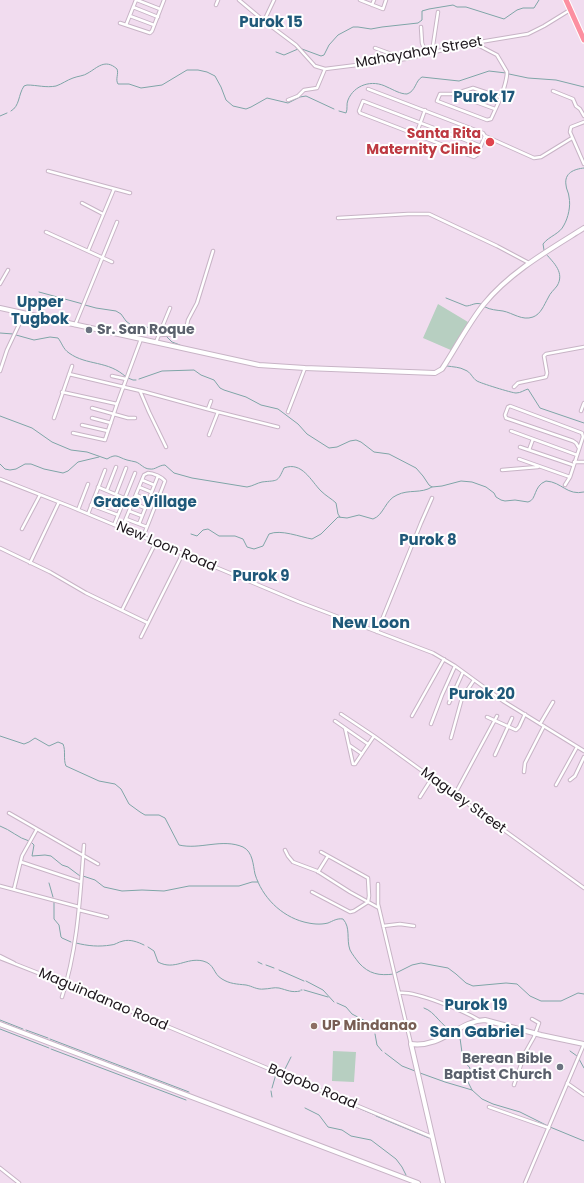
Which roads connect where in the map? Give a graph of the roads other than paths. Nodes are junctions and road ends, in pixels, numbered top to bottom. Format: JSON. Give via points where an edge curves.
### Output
{"nodes":[{"id":1,"x":136,"y":0,"type":"edge"},
{"id":2,"x":163,"y":0,"type":"edge"},
{"id":3,"x":218,"y":0,"type":"edge"},
{"id":4,"x":239,"y":0,"type":"edge"},
{"id":5,"x":274,"y":0,"type":"edge"},
{"id":6,"x":361,"y":0,"type":"edge"},
{"id":7,"x":374,"y":0,"type":"edge"},
{"id":8,"x":386,"y":0,"type":"edge"},
{"id":9,"x":566,"y":0,"type":"edge"},
{"id":10,"x":372,"y":5,"type":"junction"},
{"id":11,"x":216,"y":6,"type":"dead end"},
{"id":12,"x":133,"y":7,"type":"junction"},
{"id":13,"x":160,"y":9,"type":"junction"},
{"id":14,"x":570,"y":10,"type":"junction"},
{"id":15,"x":438,"y":12,"type":"dead end"},
{"id":16,"x":130,"y":16,"type":"junction"},
{"id":17,"x":158,"y":17,"type":"junction"},
{"id":18,"x":264,"y":21,"type":"junction"},
{"id":19,"x":120,"y":23,"type":"dead end"},
{"id":20,"x":126,"y":25,"type":"junction"},
{"id":21,"x":154,"y":25,"type":"junction"},
{"id":22,"x":421,"y":27,"type":"dead end"},
{"id":23,"x":584,"y":40,"type":"edge"},
{"id":24,"x":474,"y":43,"type":"junction"},
{"id":25,"x":375,"y":48,"type":"dead end"},
{"id":26,"x":432,"y":52,"type":"junction"},
{"id":27,"x":426,"y":54,"type":"junction"},
{"id":28,"x":406,"y":59,"type":"junction"},
{"id":29,"x":324,"y":69,"type":"junction"},
{"id":30,"x":368,"y":89,"type":"dead end"},
{"id":31,"x":553,"y":91,"type":"dead end"},
{"id":32,"x":454,"y":94,"type":"junction"},
{"id":33,"x":500,"y":97,"type":"junction"},
{"id":34,"x":288,"y":100,"type":"dead end"},
{"id":35,"x":496,"y":109,"type":"junction"},
{"id":36,"x":425,"y":110,"type":"junction"},
{"id":37,"x":584,"y":116,"type":"edge"},
{"id":38,"x":584,"y":122,"type":"edge"},
{"id":39,"x":420,"y":123,"type":"junction"},
{"id":40,"x":416,"y":135,"type":"junction"},
{"id":41,"x":485,"y":136,"type":"junction"},
{"id":42,"x":572,"y":138,"type":"junction"},
{"id":43,"x":480,"y":146,"type":"junction"},
{"id":44,"x":584,"y":164,"type":"edge"},
{"id":45,"x":48,"y":171,"type":"dead end"},
{"id":46,"x":114,"y":189,"type":"junction"},
{"id":47,"x":130,"y":193,"type":"dead end"},
{"id":48,"x":82,"y":203,"type":"dead end"},
{"id":49,"x":103,"y":214,"type":"junction"},
{"id":50,"x":338,"y":218,"type":"dead end"},
{"id":51,"x":117,"y":222,"type":"dead end"},
{"id":52,"x":584,"y":228,"type":"edge"},
{"id":53,"x":46,"y":232,"type":"dead end"},
{"id":54,"x":88,"y":251,"type":"junction"},
{"id":55,"x":213,"y":251,"type":"dead end"},
{"id":56,"x":102,"y":258,"type":"junction"},
{"id":57,"x":112,"y":262,"type":"dead end"},
{"id":58,"x":530,"y":263,"type":"junction"},
{"id":59,"x":8,"y":270,"type":"dead end"},
{"id":60,"x":0,"y":284,"type":"edge"},
{"id":61,"x":0,"y":308,"type":"edge"},
{"id":62,"x":170,"y":308,"type":"dead end"},
{"id":63,"x":24,"y":314,"type":"junction"},
{"id":64,"x":75,"y":324,"type":"junction"},
{"id":65,"x":160,"y":335,"type":"junction"},
{"id":66,"x":141,"y":339,"type":"junction"},
{"id":67,"x":156,"y":342,"type":"junction"},
{"id":68,"x":584,"y":347,"type":"edge"},
{"id":69,"x":72,"y":366,"type":"dead end"},
{"id":70,"x":305,"y":368,"type":"junction"},
{"id":71,"x":0,"y":371,"type":"edge"},
{"id":72,"x":69,"y":374,"type":"junction"},
{"id":73,"x":112,"y":376,"type":"dead end"},
{"id":74,"x":126,"y":379,"type":"junction"},
{"id":75,"x":123,"y":387,"type":"junction"},
{"id":76,"x":514,"y":387,"type":"dead end"},
{"id":77,"x":140,"y":390,"type":"junction"},
{"id":78,"x":62,"y":392,"type":"junction"},
{"id":79,"x":211,"y":401,"type":"dead end"},
{"id":80,"x":584,"y":403,"type":"edge"},
{"id":81,"x":117,"y":404,"type":"junction"},
{"id":82,"x":92,"y":408,"type":"dead end"},
{"id":83,"x":208,"y":409,"type":"junction"},
{"id":84,"x":581,"y":411,"type":"dead end"},
{"id":85,"x":218,"y":412,"type":"junction"},
{"id":86,"x":288,"y":412,"type":"dead end"},
{"id":87,"x":114,"y":414,"type":"junction"},
{"id":88,"x":54,"y":418,"type":"dead end"},
{"id":89,"x":92,"y":418,"type":"dead end"},
{"id":90,"x":135,"y":418,"type":"dead end"},
{"id":91,"x":111,"y":423,"type":"junction"},
{"id":92,"x":82,"y":425,"type":"dead end"},
{"id":93,"x":278,"y":427,"type":"dead end"},
{"id":94,"x":511,"y":431,"type":"dead end"},
{"id":95,"x":108,"y":432,"type":"junction"},
{"id":96,"x":73,"y":433,"type":"dead end"},
{"id":97,"x":209,"y":435,"type":"dead end"},
{"id":98,"x":533,"y":439,"type":"junction"},
{"id":99,"x":166,"y":447,"type":"dead end"},
{"id":100,"x":520,"y":447,"type":"dead end"},
{"id":101,"x":579,"y":448,"type":"junction"},
{"id":102,"x":529,"y":450,"type":"junction"},
{"id":103,"x":577,"y":455,"type":"junction"},
{"id":104,"x":519,"y":460,"type":"dead end"},
{"id":105,"x":574,"y":462,"type":"junction"},
{"id":106,"x":584,"y":462,"type":"edge"},
{"id":107,"x":573,"y":465,"type":"junction"},
{"id":108,"x":539,"y":466,"type":"junction"},
{"id":109,"x":116,"y":467,"type":"dead end"},
{"id":110,"x":126,"y":468,"type":"dead end"},
{"id":111,"x":105,"y":470,"type":"dead end"},
{"id":112,"x":502,"y":470,"type":"dead end"},
{"id":113,"x":134,"y":473,"type":"dead end"},
{"id":114,"x":158,"y":476,"type":"junction"},
{"id":115,"x":570,"y":477,"type":"junction"},
{"id":116,"x":0,"y":479,"type":"edge"},
{"id":117,"x":142,"y":480,"type":"junction"},
{"id":118,"x":88,"y":484,"type":"dead end"},
{"id":119,"x":154,"y":484,"type":"junction"},
{"id":120,"x":565,"y":485,"type":"dead end"},
{"id":121,"x":98,"y":487,"type":"junction"},
{"id":122,"x":139,"y":487,"type":"junction"},
{"id":123,"x":107,"y":490,"type":"junction"},
{"id":124,"x":151,"y":492,"type":"junction"},
{"id":125,"x":116,"y":494,"type":"junction"},
{"id":126,"x":40,"y":495,"type":"junction"},
{"id":127,"x":136,"y":495,"type":"junction"},
{"id":128,"x":95,"y":496,"type":"junction"},
{"id":129,"x":124,"y":498,"type":"junction"},
{"id":130,"x":432,"y":498,"type":"dead end"},
{"id":131,"x":148,"y":500,"type":"junction"},
{"id":132,"x":59,"y":502,"type":"junction"},
{"id":133,"x":133,"y":503,"type":"junction"},
{"id":134,"x":91,"y":505,"type":"junction"},
{"id":135,"x":121,"y":506,"type":"junction"},
{"id":136,"x":145,"y":508,"type":"junction"},
{"id":137,"x":78,"y":510,"type":"junction"},
{"id":138,"x":129,"y":511,"type":"junction"},
{"id":139,"x":88,"y":514,"type":"junction"},
{"id":140,"x":118,"y":515,"type":"junction"},
{"id":141,"x":142,"y":516,"type":"junction"},
{"id":142,"x":126,"y":519,"type":"junction"},
{"id":143,"x":139,"y":524,"type":"junction"},
{"id":144,"x":114,"y":525,"type":"junction"},
{"id":145,"x":147,"y":527,"type":"junction"},
{"id":146,"x":122,"y":528,"type":"junction"},
{"id":147,"x":22,"y":529,"type":"dead end"},
{"id":148,"x":144,"y":537,"type":"junction"},
{"id":149,"x":156,"y":542,"type":"junction"},
{"id":150,"x":0,"y":548,"type":"edge"},
{"id":151,"x":183,"y":553,"type":"junction"},
{"id":152,"x":30,"y":563,"type":"junction"},
{"id":153,"x":122,"y":610,"type":"junction"},
{"id":154,"x":148,"y":623,"type":"junction"},
{"id":155,"x":377,"y":632,"type":"junction"},
{"id":156,"x":141,"y":637,"type":"dead end"},
{"id":157,"x":444,"y":659,"type":"junction"},
{"id":158,"x":455,"y":666,"type":"junction"},
{"id":159,"x":463,"y":672,"type":"junction"},
{"id":160,"x":474,"y":680,"type":"junction"},
{"id":161,"x":449,"y":702,"type":"dead end"},
{"id":162,"x":553,"y":702,"type":"dead end"},
{"id":163,"x":341,"y":714,"type":"dead end"},
{"id":164,"x":525,"y":714,"type":"junction"},
{"id":165,"x":412,"y":716,"type":"dead end"},
{"id":166,"x":497,"y":716,"type":"dead end"},
{"id":167,"x":487,"y":717,"type":"dead end"},
{"id":168,"x":512,"y":718,"type":"dead end"},
{"id":169,"x":494,"y":720,"type":"junction"},
{"id":170,"x":335,"y":722,"type":"dead end"},
{"id":171,"x":431,"y":724,"type":"dead end"},
{"id":172,"x":540,"y":724,"type":"junction"},
{"id":173,"x":508,"y":726,"type":"junction"},
{"id":174,"x":544,"y":726,"type":"junction"},
{"id":175,"x":344,"y":728,"type":"junction"},
{"id":176,"x":374,"y":736,"type":"junction"},
{"id":177,"x":450,"y":738,"type":"dead end"},
{"id":178,"x":348,"y":744,"type":"junction"},
{"id":179,"x":368,"y":744,"type":"junction"},
{"id":180,"x":578,"y":747,"type":"junction"},
{"id":181,"x":584,"y":751,"type":"edge"},
{"id":182,"x":362,"y":754,"type":"junction"},
{"id":183,"x":495,"y":754,"type":"dead end"},
{"id":184,"x":584,"y":757,"type":"edge"},
{"id":185,"x":524,"y":772,"type":"dead end"},
{"id":186,"x":432,"y":778,"type":"junction"},
{"id":187,"x":570,"y":780,"type":"dead end"},
{"id":188,"x":556,"y":785,"type":"dead end"},
{"id":189,"x":455,"y":794,"type":"junction"},
{"id":190,"x":420,"y":797,"type":"dead end"},
{"id":191,"x":9,"y":814,"type":"dead end"},
{"id":192,"x":36,"y":829,"type":"junction"},
{"id":193,"x":84,"y":845,"type":"dead end"},
{"id":194,"x":285,"y":850,"type":"dead end"},
{"id":195,"x":321,"y":852,"type":"dead end"},
{"id":196,"x":83,"y":855,"type":"junction"},
{"id":197,"x":328,"y":856,"type":"junction"},
{"id":198,"x":21,"y":862,"type":"junction"},
{"id":199,"x":98,"y":864,"type":"dead end"},
{"id":200,"x":318,"y":872,"type":"junction"},
{"id":201,"x":81,"y":882,"type":"junction"},
{"id":202,"x":378,"y":884,"type":"dead end"},
{"id":203,"x":0,"y":886,"type":"edge"},
{"id":204,"x":584,"y":888,"type":"edge"},
{"id":205,"x":14,"y":889,"type":"junction"},
{"id":206,"x":312,"y":892,"type":"dead end"},
{"id":207,"x":368,"y":902,"type":"junction"},
{"id":208,"x":379,"y":908,"type":"junction"},
{"id":209,"x":79,"y":909,"type":"junction"},
{"id":210,"x":107,"y":917,"type":"dead end"},
{"id":211,"x":383,"y":926,"type":"junction"},
{"id":212,"x":414,"y":926,"type":"dead end"},
{"id":213,"x":0,"y":957,"type":"edge"},
{"id":214,"x":66,"y":984,"type":"junction"},
{"id":215,"x":399,"y":993,"type":"junction"},
{"id":216,"x":62,"y":997,"type":"dead end"},
{"id":217,"x":532,"y":1019,"type":"dead end"},
{"id":218,"x":480,"y":1020,"type":"junction"},
{"id":219,"x":0,"y":1025,"type":"edge"},
{"id":220,"x":535,"y":1033,"type":"junction"},
{"id":221,"x":192,"y":1037,"type":"joint"},
{"id":222,"x":584,"y":1044,"type":"edge"},
{"id":223,"x":412,"y":1045,"type":"junction"},
{"id":224,"x":567,"y":1083,"type":"junction"},
{"id":225,"x":514,"y":1085,"type":"dead end"},
{"id":226,"x":584,"y":1095,"type":"edge"},
{"id":227,"x":489,"y":1107,"type":"dead end"},
{"id":228,"x":549,"y":1128,"type":"junction"},
{"id":229,"x":432,"y":1137,"type":"junction"},
{"id":230,"x":337,"y":1153,"type":"junction"},
{"id":231,"x":0,"y":1168,"type":"edge"},
{"id":232,"x":19,"y":1183,"type":"edge"},
{"id":233,"x":413,"y":1183,"type":"edge"},
{"id":234,"x":418,"y":1183,"type":"edge"},
{"id":235,"x":443,"y":1183,"type":"edge"},
{"id":236,"x":525,"y":1183,"type":"edge"}],
"edges":[{"from":1,"to":12,"type":"street"},
{"from":1,"to":13,"type":"street"},
{"from":2,"to":13,"type":"street"},
{"from":3,"to":11,"type":"street"},
{"from":4,"to":18,"type":"street"},
{"from":5,"to":18,"type":"street"},
{"from":6,"to":10,"type":"street"},
{"from":7,"to":10,"type":"street"},
{"from":8,"to":10,"type":"street","via":[[383,9]]},
{"from":9,"to":14,"type":"highway"},
{"from":12,"to":16,"type":"street"},
{"from":12,"to":17,"type":"street"},
{"from":13,"to":17,"type":"street"},
{"from":14,"to":23,"type":"highway"},
{"from":14,"to":24,"type":"street","name":"Mahayahay Street","via":[[528,34]]},
{"from":15,"to":26,"type":"street"},
{"from":16,"to":20,"type":"street"},
{"from":16,"to":21,"type":"street"},
{"from":17,"to":21,"type":"street"},
{"from":18,"to":29,"type":"street","via":[[294,43],[315,66]]},
{"from":19,"to":20,"type":"street"},
{"from":20,"to":21,"type":"street","via":[[149,33],[152,32]]},
{"from":22,"to":27,"type":"street"},
{"from":24,"to":26,"type":"street","name":"Mahayahay Street"},
{"from":24,"to":33,"type":"street","via":[[494,53],[505,67],[507,75]]},
{"from":25,"to":28,"type":"street"},
{"from":26,"to":27,"type":"street","name":"Mahayahay Street"},
{"from":27,"to":28,"type":"street","name":"Mahayahay Street"},
{"from":28,"to":29,"type":"street","name":"Mahayahay Street"},
{"from":29,"to":34,"type":"street","via":[[317,88],[304,90]]},
{"from":30,"to":36,"type":"street"},
{"from":31,"to":37,"type":"street","via":[[573,99]]},
{"from":32,"to":33,"type":"street","via":[[475,88]]},
{"from":32,"to":35,"type":"street"},
{"from":32,"to":35,"type":"street","via":[[440,94],[437,101],[489,120]]},
{"from":33,"to":35,"type":"street"},
{"from":36,"to":39,"type":"street"},
{"from":36,"to":41,"type":"street"},
{"from":38,"to":42,"type":"street","via":[[571,128]]},
{"from":39,"to":40,"type":"street"},
{"from":39,"to":40,"type":"street","via":[[363,101],[359,110],[360,113]]},
{"from":39,"to":43,"type":"street"},
{"from":40,"to":43,"type":"street","via":[[474,157]]},
{"from":41,"to":42,"type":"street","via":[[535,158]]},
{"from":41,"to":43,"type":"street"},
{"from":42,"to":44,"type":"street"},
{"from":45,"to":46,"type":"street"},
{"from":46,"to":47,"type":"street"},
{"from":46,"to":49,"type":"street"},
{"from":48,"to":49,"type":"street"},
{"from":49,"to":54,"type":"street"},
{"from":50,"to":58,"type":"street","via":[[429,214]]},
{"from":51,"to":56,"type":"street"},
{"from":52,"to":58,"type":"street"},
{"from":53,"to":54,"type":"street"},
{"from":54,"to":56,"type":"street"},
{"from":55,"to":65,"type":"street","via":[[186,330],[176,334]]},
{"from":56,"to":57,"type":"street"},
{"from":56,"to":64,"type":"street"},
{"from":58,"to":70,"type":"street","via":[[484,303],[438,372],[431,374]]},
{"from":59,"to":60,"type":"street"},
{"from":61,"to":63,"type":"street"},
{"from":62,"to":65,"type":"street"},
{"from":63,"to":64,"type":"street"},
{"from":63,"to":71,"type":"street"},
{"from":64,"to":66,"type":"street"},
{"from":65,"to":67,"type":"street"},
{"from":66,"to":67,"type":"street"},
{"from":66,"to":74,"type":"street"},
{"from":67,"to":70,"type":"street","via":[[259,365]]},
{"from":68,"to":76,"type":"street","via":[[546,354],[545,378],[518,383]]},
{"from":69,"to":72,"type":"street"},
{"from":70,"to":86,"type":"street"},
{"from":72,"to":75,"type":"street"},
{"from":72,"to":78,"type":"street"},
{"from":73,"to":74,"type":"street"},
{"from":74,"to":75,"type":"street"},
{"from":75,"to":77,"type":"street"},
{"from":75,"to":81,"type":"street"},
{"from":77,"to":83,"type":"street"},
{"from":77,"to":99,"type":"street"},
{"from":78,"to":81,"type":"street"},
{"from":78,"to":88,"type":"street"},
{"from":79,"to":83,"type":"street"},
{"from":80,"to":84,"type":"street"},
{"from":81,"to":87,"type":"street"},
{"from":82,"to":87,"type":"street"},
{"from":83,"to":85,"type":"street"},
{"from":85,"to":93,"type":"street"},
{"from":85,"to":97,"type":"street"},
{"from":87,"to":90,"type":"street"},
{"from":87,"to":91,"type":"street"},
{"from":89,"to":91,"type":"street"},
{"from":91,"to":95,"type":"street"},
{"from":92,"to":95,"type":"street"},
{"from":94,"to":98,"type":"street"},
{"from":95,"to":96,"type":"street","via":[[105,440]]},
{"from":98,"to":102,"type":"street"},
{"from":98,"to":103,"type":"street"},
{"from":100,"to":102,"type":"street"},
{"from":101,"to":101,"type":"street","via":[[583,435],[581,432],[510,406],[507,408],[506,418],[573,441]]},
{"from":101,"to":103,"type":"street"},
{"from":102,"to":107,"type":"street"},
{"from":103,"to":105,"type":"street"},
{"from":104,"to":108,"type":"street"},
{"from":105,"to":106,"type":"street"},
{"from":105,"to":107,"type":"street"},
{"from":107,"to":115,"type":"street"},
{"from":108,"to":112,"type":"street"},
{"from":108,"to":115,"type":"street"},
{"from":109,"to":123,"type":"street"},
{"from":110,"to":125,"type":"street"},
{"from":111,"to":121,"type":"street"},
{"from":113,"to":129,"type":"street"},
{"from":114,"to":117,"type":"street","via":[[148,473]]},
{"from":114,"to":119,"type":"street"},
{"from":114,"to":145,"type":"street","via":[[165,480]]},
{"from":115,"to":120,"type":"street"},
{"from":116,"to":126,"type":"street","name":"New Loon Road"},
{"from":117,"to":119,"type":"street"},
{"from":117,"to":122,"type":"street"},
{"from":118,"to":137,"type":"street"},
{"from":119,"to":124,"type":"street"},
{"from":121,"to":123,"type":"street"},
{"from":121,"to":128,"type":"street"},
{"from":122,"to":124,"type":"street"},
{"from":122,"to":127,"type":"street"},
{"from":123,"to":125,"type":"street"},
{"from":124,"to":131,"type":"street"},
{"from":125,"to":129,"type":"street"},
{"from":126,"to":132,"type":"street","name":"New Loon Road"},
{"from":126,"to":147,"type":"street"},
{"from":127,"to":131,"type":"street"},
{"from":127,"to":133,"type":"street"},
{"from":128,"to":134,"type":"street"},
{"from":128,"to":135,"type":"street"},
{"from":129,"to":135,"type":"street"},
{"from":130,"to":155,"type":"street"},
{"from":131,"to":136,"type":"street"},
{"from":132,"to":137,"type":"street","name":"New Loon Road"},
{"from":132,"to":152,"type":"street"},
{"from":133,"to":136,"type":"street"},
{"from":133,"to":138,"type":"street"},
{"from":134,"to":139,"type":"street"},
{"from":134,"to":140,"type":"street"},
{"from":135,"to":140,"type":"street"},
{"from":136,"to":141,"type":"street"},
{"from":137,"to":139,"type":"street","name":"New Loon Road"},
{"from":138,"to":141,"type":"street"},
{"from":138,"to":142,"type":"street"},
{"from":139,"to":144,"type":"street","name":"New Loon Road"},
{"from":140,"to":144,"type":"street"},
{"from":141,"to":143,"type":"street"},
{"from":142,"to":143,"type":"street"},
{"from":142,"to":146,"type":"street"},
{"from":143,"to":145,"type":"street"},
{"from":144,"to":146,"type":"street","name":"New Loon Road"},
{"from":145,"to":148,"type":"street"},
{"from":146,"to":148,"type":"street","name":"New Loon Road"},
{"from":148,"to":149,"type":"street","name":"New Loon Road"},
{"from":149,"to":151,"type":"street","name":"New Loon Road"},
{"from":149,"to":153,"type":"street"},
{"from":150,"to":152,"type":"street"},
{"from":151,"to":154,"type":"street"},
{"from":151,"to":155,"type":"street","name":"New Loon Road"},
{"from":152,"to":153,"type":"street"},
{"from":153,"to":154,"type":"street"},
{"from":154,"to":156,"type":"street"},
{"from":155,"to":157,"type":"street","name":"New Loon Road"},
{"from":157,"to":158,"type":"street","name":"New Loon Road"},
{"from":157,"to":165,"type":"street"},
{"from":158,"to":159,"type":"street","name":"New Loon Road"},
{"from":158,"to":171,"type":"street"},
{"from":159,"to":160,"type":"street","name":"New Loon Road"},
{"from":159,"to":161,"type":"street"},
{"from":160,"to":164,"type":"street","name":"New Loon Road"},
{"from":160,"to":177,"type":"street","via":[[462,698]]},
{"from":162,"to":172,"type":"street"},
{"from":163,"to":176,"type":"street","name":"Maguey Street"},
{"from":164,"to":172,"type":"street","name":"New Loon Road"},
{"from":164,"to":173,"type":"street","via":[[517,730]]},
{"from":166,"to":169,"type":"street"},
{"from":167,"to":169,"type":"street"},
{"from":168,"to":173,"type":"street"},
{"from":169,"to":173,"type":"street"},
{"from":169,"to":189,"type":"street"},
{"from":170,"to":175,"type":"street"},
{"from":172,"to":174,"type":"street","name":"New Loon Road"},
{"from":173,"to":183,"type":"street"},
{"from":174,"to":180,"type":"street","name":"New Loon Road"},
{"from":174,"to":185,"type":"street","via":[[525,763]]},
{"from":175,"to":178,"type":"street"},
{"from":175,"to":179,"type":"street"},
{"from":176,"to":179,"type":"street"},
{"from":176,"to":186,"type":"street","name":"Maguey Street"},
{"from":178,"to":182,"type":"street"},
{"from":178,"to":182,"type":"street","via":[[353,764]]},
{"from":179,"to":182,"type":"street"},
{"from":180,"to":181,"type":"street","name":"New Loon Road"},
{"from":180,"to":188,"type":"street"},
{"from":184,"to":187,"type":"street","via":[[575,776]]},
{"from":186,"to":189,"type":"street","name":"Maguey Street"},
{"from":186,"to":190,"type":"street"},
{"from":189,"to":204,"type":"street","name":"Maguey Street"},
{"from":191,"to":192,"type":"street"},
{"from":192,"to":196,"type":"street"},
{"from":192,"to":198,"type":"street"},
{"from":193,"to":196,"type":"street"},
{"from":194,"to":200,"type":"street","via":[[293,862]]},
{"from":195,"to":197,"type":"street"},
{"from":196,"to":199,"type":"street"},
{"from":196,"to":201,"type":"street"},
{"from":197,"to":200,"type":"street"},
{"from":197,"to":207,"type":"street","via":[[368,878]]},
{"from":198,"to":201,"type":"street"},
{"from":198,"to":205,"type":"street"},
{"from":200,"to":207,"type":"street"},
{"from":201,"to":209,"type":"street"},
{"from":202,"to":208,"type":"street"},
{"from":203,"to":205,"type":"street"},
{"from":205,"to":209,"type":"street"},
{"from":206,"to":207,"type":"street","via":[[350,912]]},
{"from":207,"to":208,"type":"street"},
{"from":208,"to":211,"type":"street"},
{"from":209,"to":210,"type":"street"},
{"from":209,"to":214,"type":"street"},
{"from":211,"to":212,"type":"street"},
{"from":211,"to":215,"type":"street"},
{"from":213,"to":214,"type":"street","name":"Maguindanao Road"},
{"from":214,"to":216,"type":"street"},
{"from":214,"to":221,"type":"street","name":"Maguindanao Road"},
{"from":215,"to":218,"type":"street","via":[[419,995]]},
{"from":215,"to":223,"type":"street"},
{"from":217,"to":220,"type":"street","via":[[539,1023]]},
{"from":218,"to":220,"type":"street"},
{"from":218,"to":223,"type":"street","via":[[436,1041]]},
{"from":219,"to":230,"type":"street"},
{"from":220,"to":222,"type":"street"},
{"from":220,"to":225,"type":"street","via":[[524,1053]]},
{"from":221,"to":229,"type":"street","name":"Bagobo Road"},
{"from":222,"to":224,"type":"street"},
{"from":223,"to":229,"type":"street"},
{"from":224,"to":226,"type":"street"},
{"from":224,"to":228,"type":"street"},
{"from":227,"to":228,"type":"street"},
{"from":228,"to":236,"type":"street"},
{"from":229,"to":235,"type":"street"},
{"from":230,"to":233,"type":"street"},
{"from":230,"to":234,"type":"street"},
{"from":231,"to":232,"type":"street"}]}
